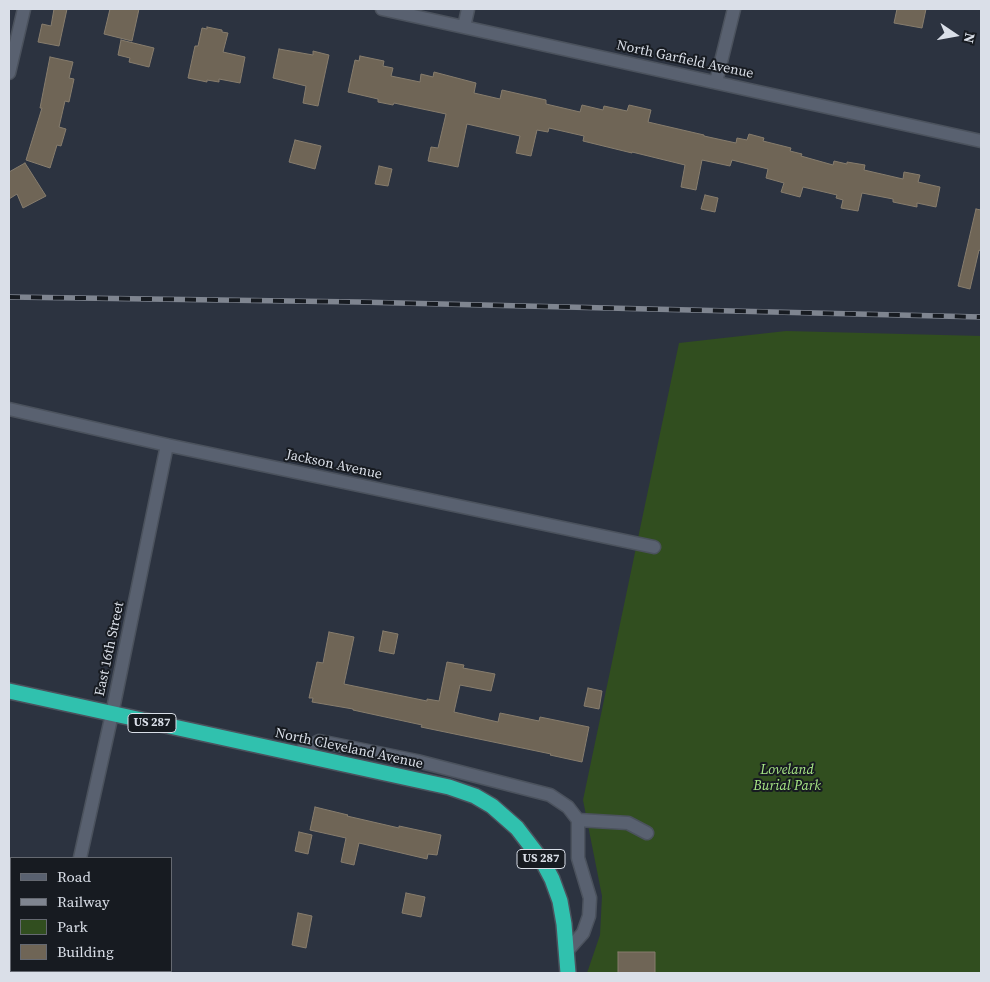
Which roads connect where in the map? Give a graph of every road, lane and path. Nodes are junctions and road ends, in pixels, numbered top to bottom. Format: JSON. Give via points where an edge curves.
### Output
{"nodes":[{"id":1,"x":24,"y":9,"type":"edge"},
{"id":2,"x":382,"y":9,"type":"edge"},
{"id":3,"x":468,"y":9,"type":"edge"},
{"id":4,"x":734,"y":9,"type":"edge"},
{"id":5,"x":464,"y":27,"type":"junction"},
{"id":6,"x":9,"y":73,"type":"edge"},
{"id":7,"x":716,"y":82,"type":"junction"},
{"id":8,"x":981,"y":141,"type":"edge"},
{"id":9,"x":9,"y":409,"type":"edge"},
{"id":10,"x":167,"y":445,"type":"junction"},
{"id":11,"x":654,"y":547,"type":"dead end"},
{"id":12,"x":9,"y":691,"type":"edge"},
{"id":13,"x":112,"y":714,"type":"junction"},
{"id":14,"x":295,"y":754,"type":"junction"},
{"id":15,"x":578,"y":820,"type":"junction"},
{"id":16,"x":647,"y":834,"type":"dead end"},
{"id":17,"x":80,"y":857,"type":"edge"},
{"id":18,"x":567,"y":951,"type":"junction"},
{"id":19,"x":568,"y":973,"type":"edge"}],
"edges":[{"from":1,"to":6,"type":"street"},
{"from":2,"to":5,"type":"street","name":"North Garfield Avenue"},
{"from":3,"to":5,"type":"street"},
{"from":4,"to":7,"type":"street"},
{"from":5,"to":7,"type":"street","name":"North Garfield Avenue"},
{"from":7,"to":8,"type":"street","name":"North Garfield Avenue"},
{"from":9,"to":10,"type":"street","name":"Jackson Avenue"},
{"from":10,"to":11,"type":"street","name":"Jackson Avenue"},
{"from":10,"to":13,"type":"street","name":"East 16th Street"},
{"from":12,"to":13,"type":"highway","name":"North Cleveland Avenue","number":"US 287"},
{"from":13,"to":14,"type":"highway","name":"North Cleveland Avenue","number":"US 287"},
{"from":13,"to":17,"type":"street","name":"East 16th Street"},
{"from":14,"to":15,"type":"street","via":[[319,742],[417,761],[550,795],[568,807]]},
{"from":14,"to":18,"type":"highway","name":"North Cleveland Avenue","number":"US 287","via":[[449,787],[492,806],[518,828],[543,862],[560,901]]},
{"from":15,"to":16,"type":"street","via":[[628,823]]},
{"from":15,"to":18,"type":"street","via":[[578,858],[590,898],[589,916],[583,933]]},
{"from":18,"to":19,"type":"highway","name":"North Cleveland Avenue","number":"US 287"}]}
